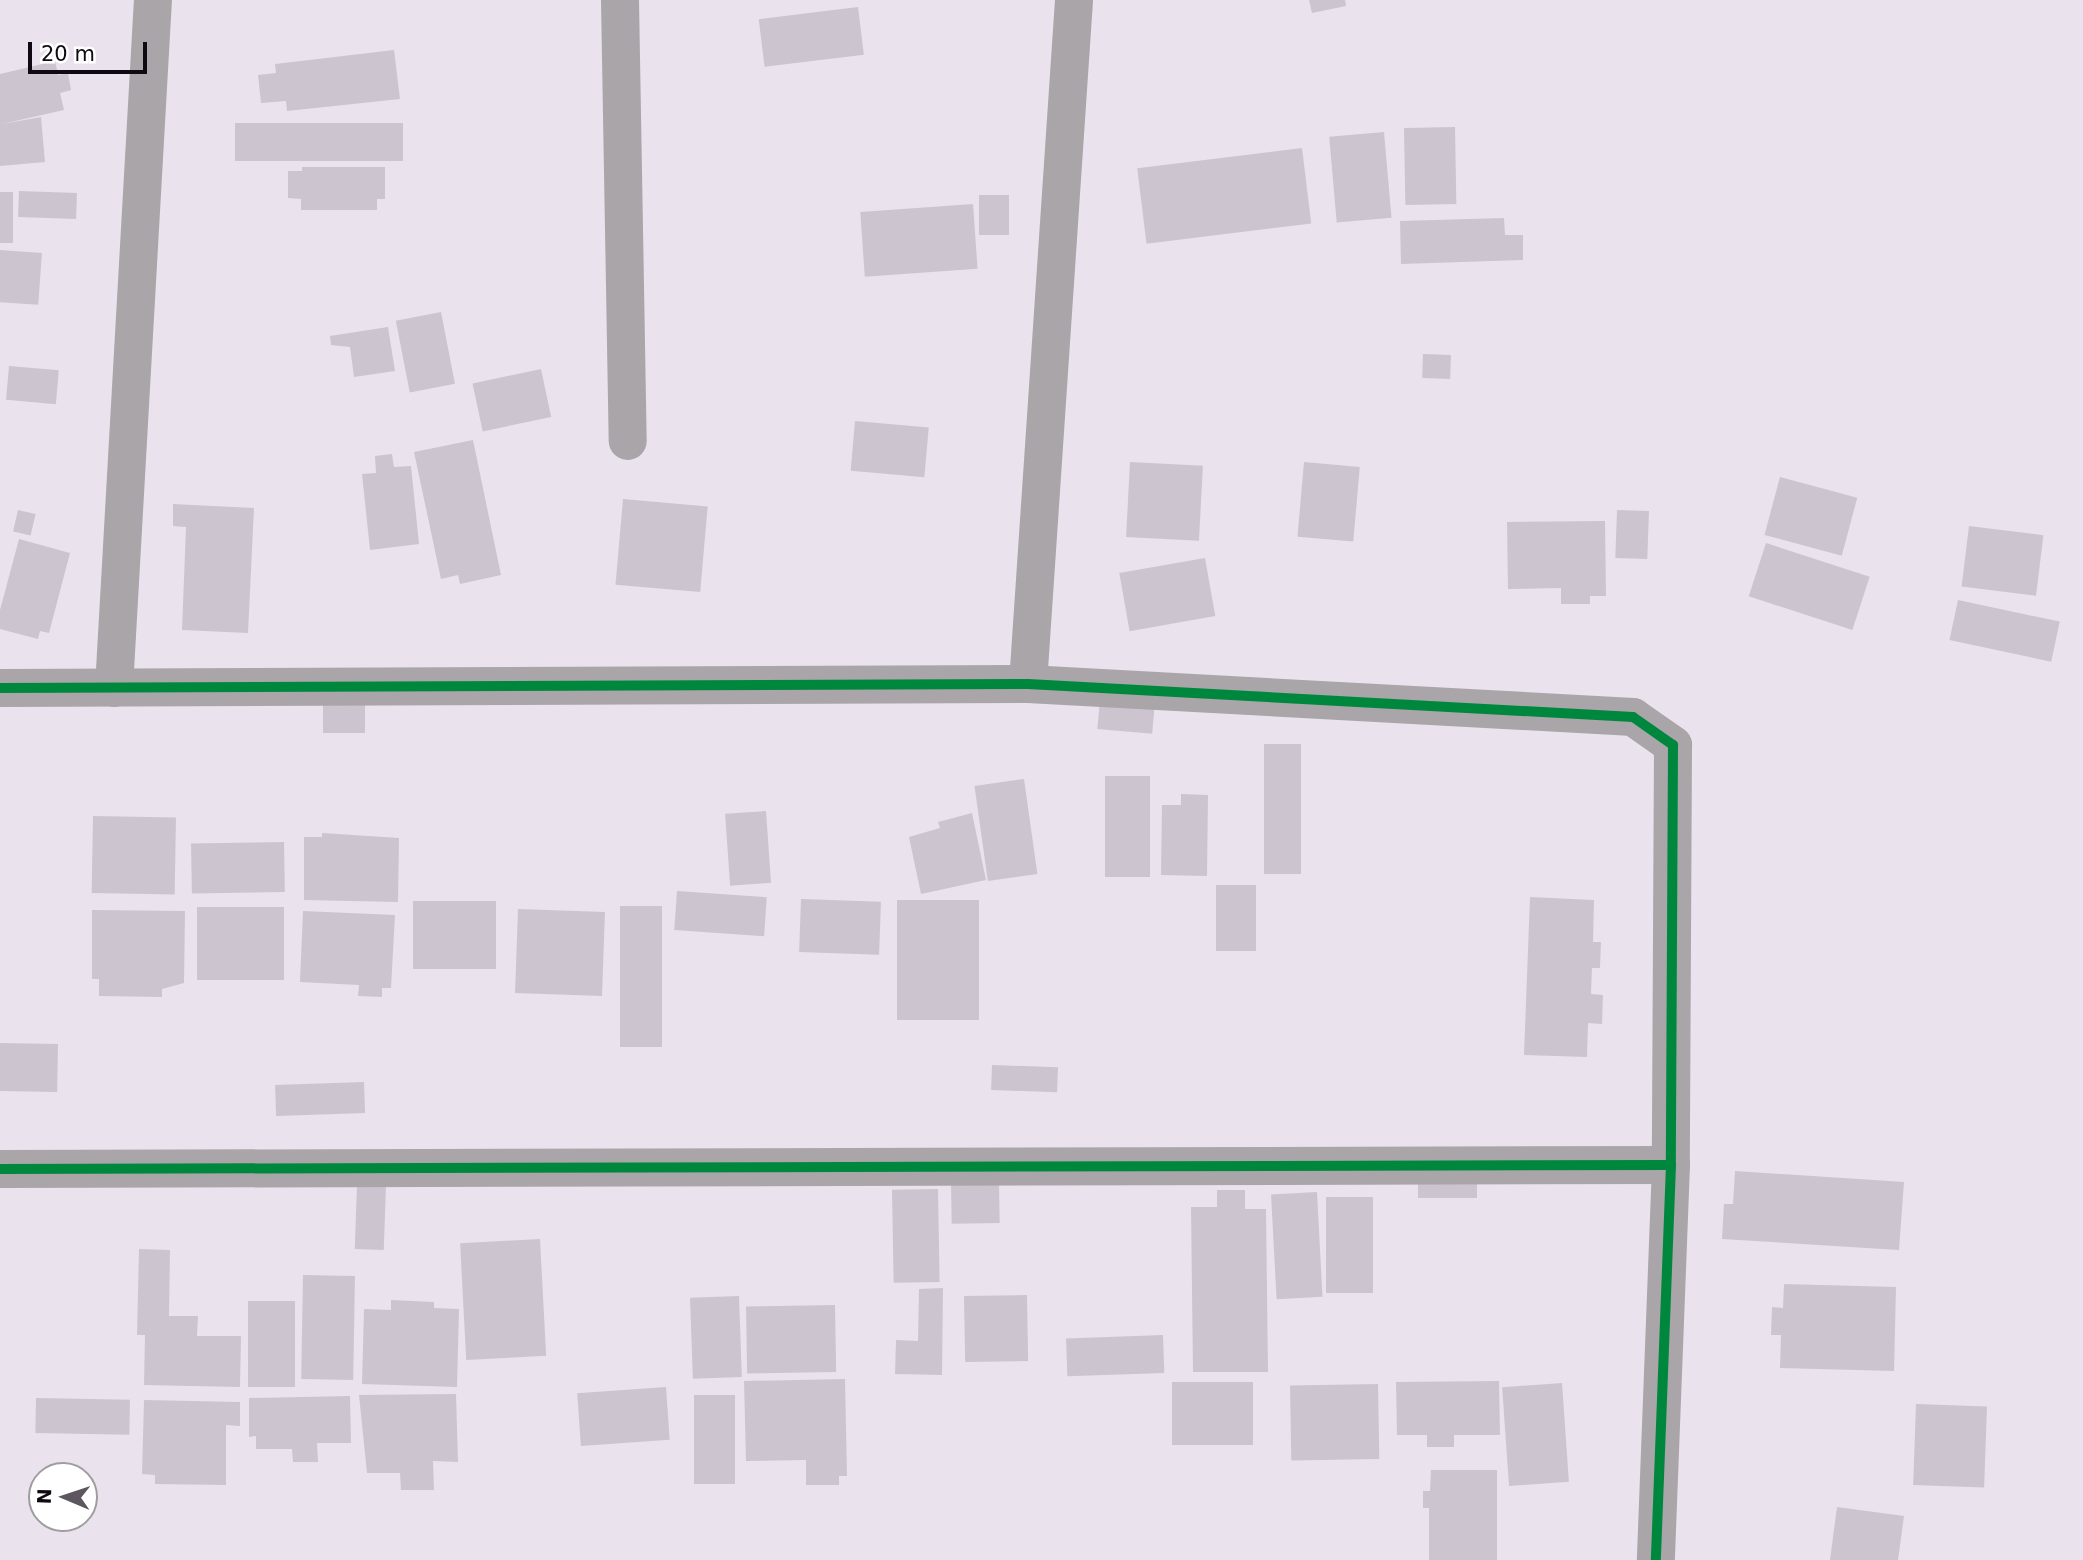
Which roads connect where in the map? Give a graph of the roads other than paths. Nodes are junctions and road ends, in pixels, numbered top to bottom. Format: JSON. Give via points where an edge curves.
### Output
{"nodes":[{"id":1,"x":153,"y":0,"type":"edge"},
{"id":2,"x":620,"y":0,"type":"edge"},
{"id":3,"x":1074,"y":0,"type":"edge"},
{"id":4,"x":628,"y":442,"type":"dead end"},
{"id":5,"x":1028,"y":684,"type":"junction"},
{"id":6,"x":0,"y":688,"type":"edge"},
{"id":7,"x":114,"y":688,"type":"junction"},
{"id":8,"x":1671,"y":1165,"type":"junction"},
{"id":9,"x":0,"y":1170,"type":"edge"},
{"id":10,"x":1656,"y":1560,"type":"edge"}],
"edges":[{"from":1,"to":7,"type":"street"},
{"from":2,"to":4,"type":"street"},
{"from":3,"to":5,"type":"street"},
{"from":5,"to":7,"type":"street"},
{"from":5,"to":8,"type":"street","via":[[1633,717],[1673,745]]},
{"from":6,"to":7,"type":"street"},
{"from":8,"to":9,"type":"street"},
{"from":8,"to":10,"type":"street"}]}
